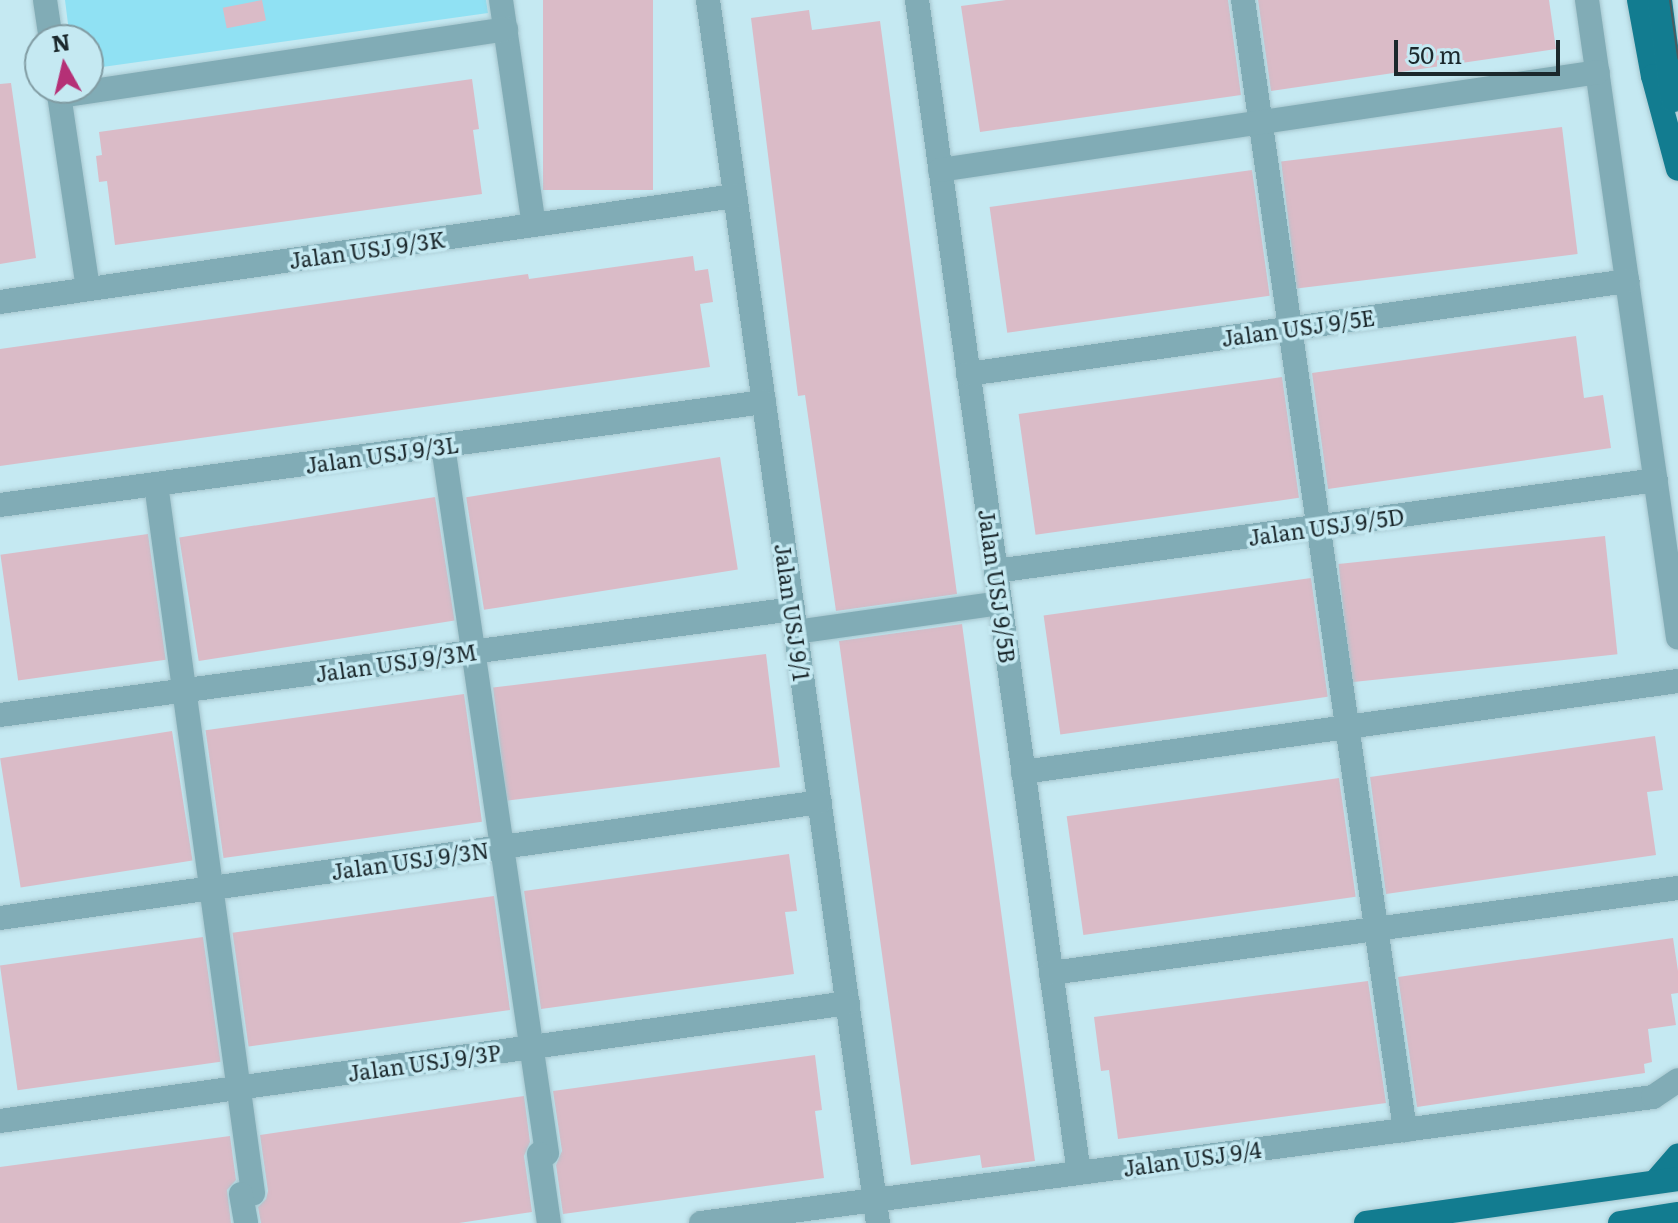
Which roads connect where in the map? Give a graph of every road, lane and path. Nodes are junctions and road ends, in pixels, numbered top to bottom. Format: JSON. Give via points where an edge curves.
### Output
{"nodes":[{"id":1,"x":45,"y":0,"type":"edge"},
{"id":2,"x":501,"y":0,"type":"edge"},
{"id":3,"x":708,"y":0,"type":"edge"},
{"id":4,"x":917,"y":0,"type":"edge"},
{"id":5,"x":1243,"y":0,"type":"edge"},
{"id":6,"x":1587,"y":0,"type":"edge"},
{"id":7,"x":1639,"y":0,"type":"edge"},
{"id":8,"x":1660,"y":0,"type":"edge"},
{"id":9,"x":49,"y":24,"type":"edge"},
{"id":10,"x":506,"y":29,"type":"junction"},
{"id":11,"x":1598,"y":72,"type":"junction"},
{"id":12,"x":104,"y":86,"type":"edge"},
{"id":13,"x":60,"y":104,"type":"edge"},
{"id":14,"x":1260,"y":122,"type":"junction"},
{"id":15,"x":1678,"y":138,"type":"edge"},
{"id":16,"x":1678,"y":169,"type":"edge"},
{"id":17,"x":940,"y":170,"type":"junction"},
{"id":18,"x":735,"y":196,"type":"junction"},
{"id":19,"x":534,"y":225,"type":"junction"},
{"id":20,"x":1627,"y":281,"type":"junction"},
{"id":21,"x":88,"y":289,"type":"junction"},
{"id":22,"x":0,"y":302,"type":"edge"},
{"id":23,"x":1290,"y":329,"type":"junction"},
{"id":24,"x":968,"y":374,"type":"junction"},
{"id":25,"x":764,"y":402,"type":"junction"},
{"id":26,"x":443,"y":446,"type":"junction"},
{"id":27,"x":1656,"y":480,"type":"junction"},
{"id":28,"x":156,"y":484,"type":"junction"},
{"id":29,"x":0,"y":505,"type":"edge"},
{"id":30,"x":1318,"y":527,"type":"junction"},
{"id":31,"x":996,"y":571,"type":"junction"},
{"id":32,"x":1000,"y":603,"type":"junction"},
{"id":33,"x":794,"y":620,"type":"junction"},
{"id":34,"x":1678,"y":638,"type":"edge"},
{"id":35,"x":474,"y":651,"type":"junction"},
{"id":36,"x":1678,"y":681,"type":"edge"},
{"id":37,"x":184,"y":690,"type":"junction"},
{"id":38,"x":0,"y":715,"type":"edge"},
{"id":39,"x":1347,"y":727,"type":"junction"},
{"id":40,"x":1023,"y":772,"type":"junction"},
{"id":41,"x":820,"y":802,"type":"junction"},
{"id":42,"x":502,"y":847,"type":"junction"},
{"id":43,"x":211,"y":888,"type":"junction"},
{"id":44,"x":1678,"y":888,"type":"edge"},
{"id":45,"x":0,"y":918,"type":"edge"},
{"id":46,"x":1376,"y":929,"type":"junction"},
{"id":47,"x":1051,"y":973,"type":"junction"},
{"id":48,"x":848,"y":1003,"type":"junction"},
{"id":49,"x":532,"y":1047,"type":"junction"},
{"id":50,"x":1678,"y":1080,"type":"edge"},
{"id":51,"x":238,"y":1088,"type":"junction"},
{"id":52,"x":0,"y":1121,"type":"edge"},
{"id":53,"x":1405,"y":1130,"type":"junction"},
{"id":54,"x":1678,"y":1156,"type":"edge"},
{"id":55,"x":1079,"y":1173,"type":"junction"},
{"id":56,"x":1667,"y":1181,"type":"edge"},
{"id":57,"x":877,"y":1211,"type":"edge"},
{"id":58,"x":1677,"y":1215,"type":"edge"},
{"id":59,"x":246,"y":1223,"type":"edge"},
{"id":60,"x":549,"y":1223,"type":"edge"},
{"id":61,"x":701,"y":1223,"type":"edge"},
{"id":62,"x":1366,"y":1223,"type":"edge"},
{"id":63,"x":1620,"y":1223,"type":"edge"}],
"edges":[{"from":1,"to":9,"type":"street"},
{"from":2,"to":10,"type":"street"},
{"from":3,"to":18,"type":"street","name":"Jalan USJ 9/1"},
{"from":4,"to":17,"type":"street","name":"Jalan USJ 9/5B"},
{"from":5,"to":14,"type":"street"},
{"from":6,"to":11,"type":"street"},
{"from":7,"to":16,"type":"main road"},
{"from":8,"to":15,"type":"main road"},
{"from":10,"to":12,"type":"street"},
{"from":10,"to":19,"type":"street"},
{"from":11,"to":14,"type":"street"},
{"from":11,"to":20,"type":"street"},
{"from":13,"to":21,"type":"street"},
{"from":14,"to":17,"type":"street"},
{"from":14,"to":23,"type":"street"},
{"from":17,"to":24,"type":"street","name":"Jalan USJ 9/5B"},
{"from":18,"to":19,"type":"street","name":"Jalan USJ 9/3K"},
{"from":18,"to":25,"type":"street","name":"Jalan USJ 9/1"},
{"from":19,"to":21,"type":"street","name":"Jalan USJ 9/3K"},
{"from":20,"to":23,"type":"street","name":"Jalan USJ 9/5E"},
{"from":20,"to":27,"type":"street"},
{"from":21,"to":22,"type":"street","name":"Jalan USJ 9/3K"},
{"from":23,"to":24,"type":"street","name":"Jalan USJ 9/5E"},
{"from":23,"to":30,"type":"street"},
{"from":24,"to":31,"type":"street","name":"Jalan USJ 9/5B"},
{"from":25,"to":26,"type":"street","name":"Jalan USJ 9/3L"},
{"from":25,"to":33,"type":"street","name":"Jalan USJ 9/1"},
{"from":26,"to":28,"type":"street","name":"Jalan USJ 9/3L"},
{"from":26,"to":35,"type":"street"},
{"from":27,"to":30,"type":"street","name":"Jalan USJ 9/5D"},
{"from":27,"to":34,"type":"street"},
{"from":28,"to":29,"type":"street","name":"Jalan USJ 9/3L"},
{"from":28,"to":37,"type":"street"},
{"from":30,"to":31,"type":"street","name":"Jalan USJ 9/5D"},
{"from":30,"to":39,"type":"street"},
{"from":31,"to":32,"type":"street","name":"Jalan USJ 9/5B"},
{"from":32,"to":33,"type":"street","name":"Jalan USJ 9/3M"},
{"from":32,"to":40,"type":"street","name":"Jalan USJ 9/5B"},
{"from":33,"to":35,"type":"street","name":"Jalan USJ 9/3M"},
{"from":33,"to":41,"type":"street","name":"Jalan USJ 9/1"},
{"from":35,"to":37,"type":"street","name":"Jalan USJ 9/3M"},
{"from":35,"to":42,"type":"street"},
{"from":36,"to":39,"type":"street"},
{"from":37,"to":38,"type":"street","name":"Jalan USJ 9/3M"},
{"from":37,"to":43,"type":"street"},
{"from":39,"to":40,"type":"street"},
{"from":39,"to":46,"type":"street"},
{"from":40,"to":47,"type":"street","name":"Jalan USJ 9/5B"},
{"from":41,"to":42,"type":"street","name":"Jalan USJ 9/3N"},
{"from":41,"to":48,"type":"street","name":"Jalan USJ 9/1"},
{"from":42,"to":43,"type":"street","name":"Jalan USJ 9/3N"},
{"from":42,"to":49,"type":"street"},
{"from":43,"to":45,"type":"street","name":"Jalan USJ 9/3N"},
{"from":43,"to":51,"type":"street"},
{"from":44,"to":46,"type":"street"},
{"from":46,"to":47,"type":"street"},
{"from":46,"to":53,"type":"street"},
{"from":47,"to":55,"type":"street","name":"Jalan USJ 9/5B"},
{"from":48,"to":49,"type":"street","name":"Jalan USJ 9/3P"},
{"from":48,"to":57,"type":"street","name":"Jalan USJ 9/1"},
{"from":49,"to":51,"type":"street","name":"Jalan USJ 9/3P"},
{"from":49,"to":60,"type":"street"},
{"from":50,"to":53,"type":"street","name":"Jalan USJ 9/4","via":[[1653,1097]]},
{"from":51,"to":52,"type":"street","name":"Jalan USJ 9/3P"},
{"from":51,"to":59,"type":"street"},
{"from":53,"to":55,"type":"street","name":"Jalan USJ 9/4"},
{"from":54,"to":56,"type":"main road"},
{"from":55,"to":57,"type":"street","name":"Jalan USJ 9/4"},
{"from":56,"to":62,"type":"main road"},
{"from":57,"to":61,"type":"street","name":"Jalan USJ 9/4"},
{"from":58,"to":63,"type":"main road"}]}
